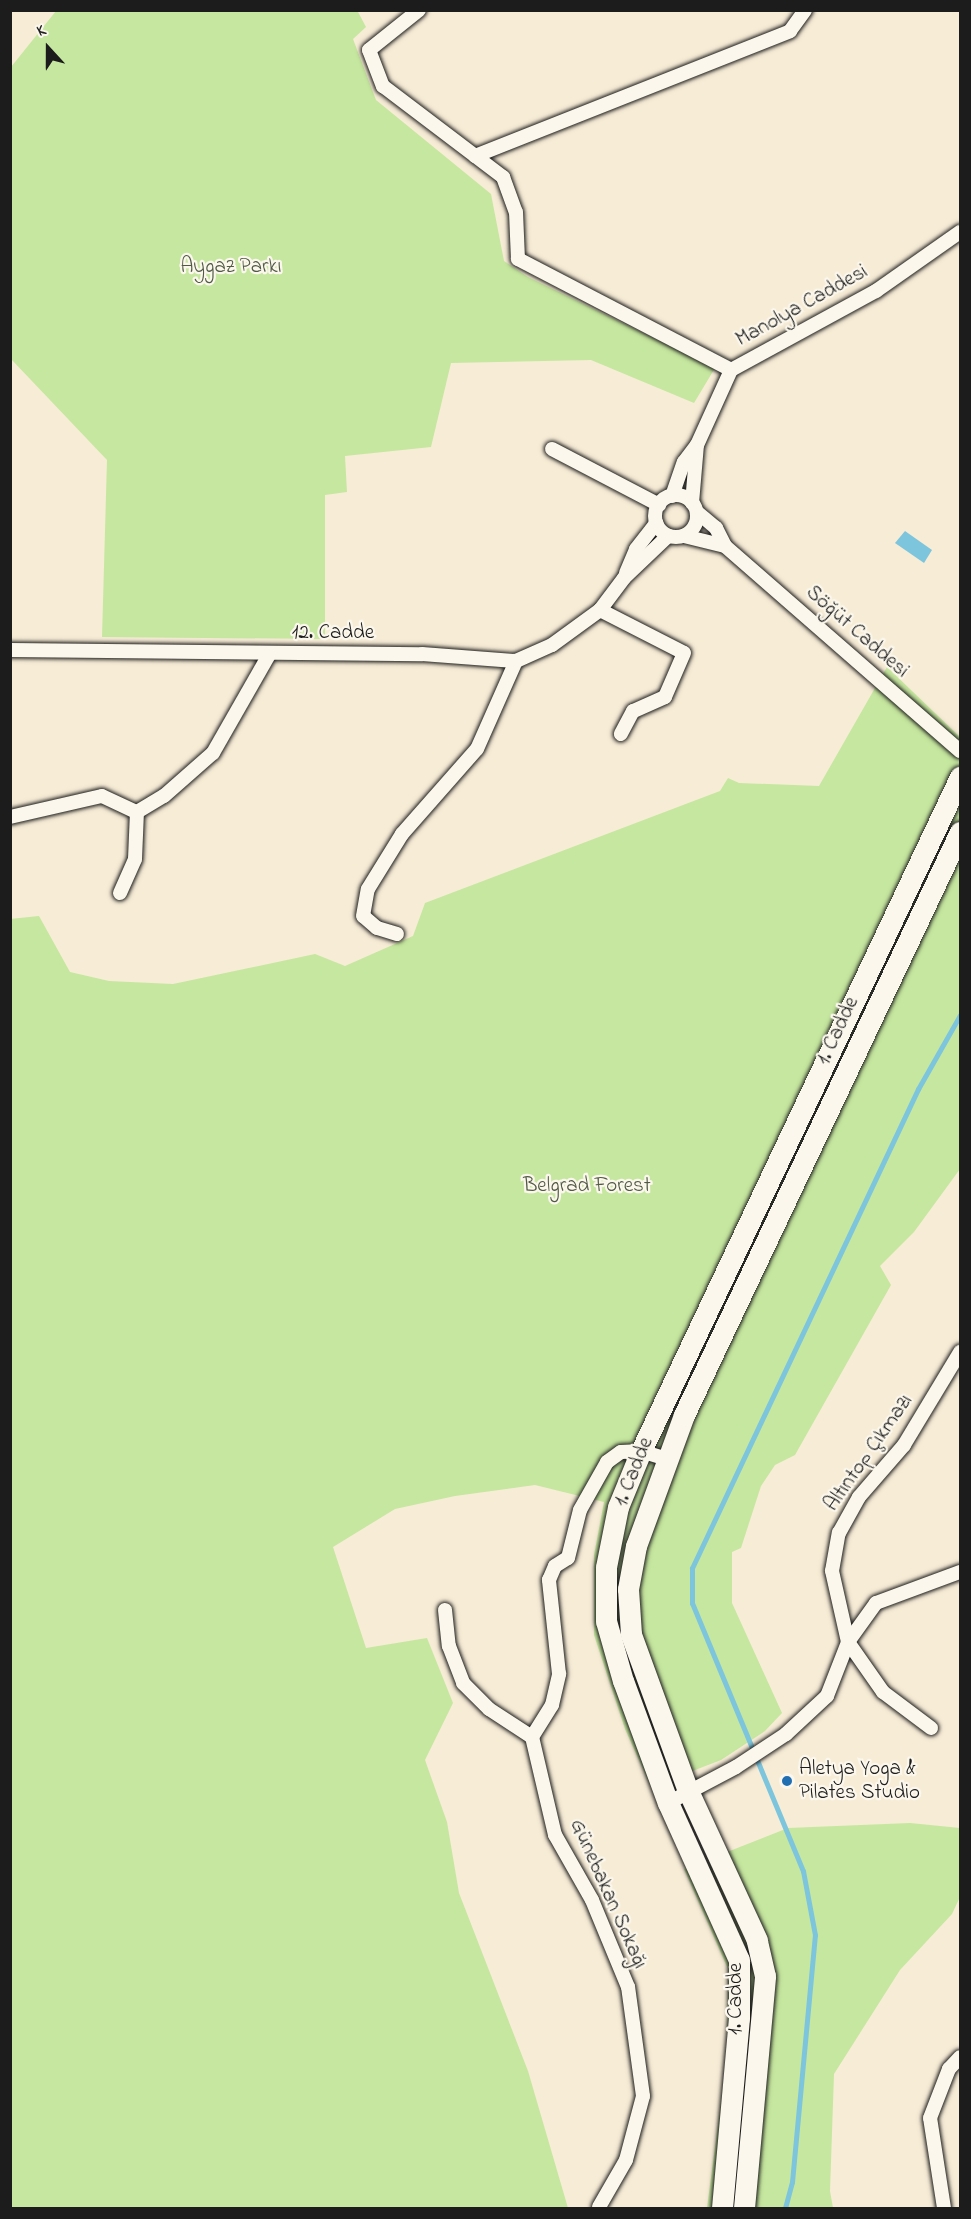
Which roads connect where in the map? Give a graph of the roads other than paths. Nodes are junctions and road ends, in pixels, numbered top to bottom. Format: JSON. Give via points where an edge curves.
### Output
{"nodes":[{"id":1,"x":419,"y":10,"type":"edge"},
{"id":2,"x":805,"y":10,"type":"edge"},
{"id":3,"x":475,"y":156,"type":"junction"},
{"id":4,"x":960,"y":232,"type":"edge"},
{"id":5,"x":731,"y":369,"type":"junction"},
{"id":6,"x":697,"y":445,"type":"junction"},
{"id":7,"x":552,"y":449,"type":"dead end"},
{"id":8,"x":672,"y":496,"type":"junction"},
{"id":9,"x":659,"y":505,"type":"junction"},
{"id":10,"x":695,"y":507,"type":"junction"},
{"id":11,"x":656,"y":522,"type":"junction"},
{"id":12,"x":668,"y":536,"type":"junction"},
{"id":13,"x":684,"y":536,"type":"junction"},
{"id":14,"x":725,"y":546,"type":"junction"},
{"id":15,"x":624,"y":578,"type":"junction"},
{"id":16,"x":600,"y":610,"type":"junction"},
{"id":17,"x":10,"y":650,"type":"edge"},
{"id":18,"x":269,"y":655,"type":"junction"},
{"id":19,"x":516,"y":661,"type":"junction"},
{"id":20,"x":621,"y":734,"type":"dead end"},
{"id":21,"x":960,"y":751,"type":"edge"},
{"id":22,"x":960,"y":777,"type":"edge"},
{"id":23,"x":137,"y":812,"type":"junction"},
{"id":24,"x":10,"y":817,"type":"edge"},
{"id":25,"x":960,"y":832,"type":"edge"},
{"id":26,"x":120,"y":893,"type":"dead end"},
{"id":27,"x":397,"y":934,"type":"dead end"},
{"id":28,"x":960,"y":1352,"type":"edge"},
{"id":29,"x":640,"y":1451,"type":"junction"},
{"id":30,"x":667,"y":1459,"type":"junction"},
{"id":31,"x":960,"y":1572,"type":"edge"},
{"id":32,"x":445,"y":1610,"type":"dead end"},
{"id":33,"x":848,"y":1642,"type":"junction"},
{"id":34,"x":931,"y":1728,"type":"dead end"},
{"id":35,"x":532,"y":1737,"type":"junction"},
{"id":36,"x":688,"y":1791,"type":"junction"},
{"id":37,"x":668,"y":1803,"type":"junction"},
{"id":38,"x":960,"y":2057,"type":"edge"},
{"id":39,"x":599,"y":2207,"type":"dead end"},
{"id":40,"x":722,"y":2208,"type":"edge"},
{"id":41,"x":744,"y":2208,"type":"edge"},
{"id":42,"x":944,"y":2208,"type":"edge"}],
"edges":[{"from":1,"to":3,"type":"street","via":[[369,50],[383,86]]},
{"from":2,"to":3,"type":"street","via":[[790,31]]},
{"from":3,"to":5,"type":"street","via":[[502,177],[516,212],[518,259]]},
{"from":4,"to":5,"type":"street","name":"Manolya Caddesi","via":[[876,291]]},
{"from":5,"to":6,"type":"street","name":"Manolya Caddesi"},
{"from":6,"to":8,"type":"street","via":[[684,462]]},
{"from":6,"to":10,"type":"street"},
{"from":7,"to":9,"type":"street"},
{"from":8,"to":9,"type":"street"},
{"from":8,"to":10,"type":"street"},
{"from":9,"to":11,"type":"street"},
{"from":10,"to":13,"type":"street","via":[[696,523]]},
{"from":10,"to":14,"type":"street","via":[[716,528]]},
{"from":11,"to":12,"type":"street"},
{"from":11,"to":15,"type":"street","via":[[636,549]]},
{"from":12,"to":13,"type":"street"},
{"from":12,"to":15,"type":"street"},
{"from":13,"to":14,"type":"street"},
{"from":14,"to":21,"type":"street","name":"Söğüt Caddesi"},
{"from":15,"to":16,"type":"street","name":"12. Cadde"},
{"from":16,"to":19,"type":"street","name":"12. Cadde","via":[[552,645]]},
{"from":16,"to":20,"type":"street","via":[[684,652],[665,697],[633,711]]},
{"from":17,"to":18,"type":"street","name":"12. Cadde"},
{"from":18,"to":19,"type":"street","name":"12. Cadde","via":[[422,654]]},
{"from":18,"to":23,"type":"street","via":[[213,753],[164,796]]},
{"from":19,"to":27,"type":"street","via":[[477,749],[402,834],[368,890],[363,916],[376,928]]},
{"from":22,"to":29,"type":"main road","name":"1. Cadde"},
{"from":23,"to":24,"type":"street","via":[[102,796]]},
{"from":23,"to":26,"type":"street","via":[[135,859]]},
{"from":25,"to":30,"type":"main road","name":"1. Cadde","via":[[743,1287]]},
{"from":28,"to":33,"type":"street","name":"Altıntop Çıkmazı","via":[[904,1445],[859,1497],[839,1533],[832,1571]]},
{"from":29,"to":30,"type":"street"},
{"from":29,"to":35,"type":"street","via":[[621,1452],[607,1462],[580,1510],[568,1558],[555,1566],[549,1580],[559,1674],[552,1705]]},
{"from":29,"to":37,"type":"main road","name":"1. Cadde","via":[[618,1507],[606,1567],[606,1621],[623,1681]]},
{"from":30,"to":36,"type":"main road","name":"1. Cadde","via":[[636,1546],[628,1589],[631,1634]]},
{"from":31,"to":33,"type":"street","via":[[876,1603]]},
{"from":32,"to":35,"type":"street","via":[[449,1646],[463,1683],[489,1709]]},
{"from":33,"to":34,"type":"street","name":"Altıntop Çıkmazı","via":[[884,1692]]},
{"from":33,"to":36,"type":"street","via":[[827,1695],[786,1734]]},
{"from":35,"to":39,"type":"street","name":"Günebakan Sokağı","via":[[555,1835],[591,1900],[628,1987],[643,2096],[626,2160]]},
{"from":36,"to":37,"type":"street"},
{"from":36,"to":41,"type":"main road","name":"1. Cadde","via":[[757,1940],[765,1976]]},
{"from":37,"to":40,"type":"main road","name":"1. Cadde","via":[[739,1960],[739,2018]]},
{"from":38,"to":42,"type":"street","via":[[950,2069],[930,2118]]}]}
